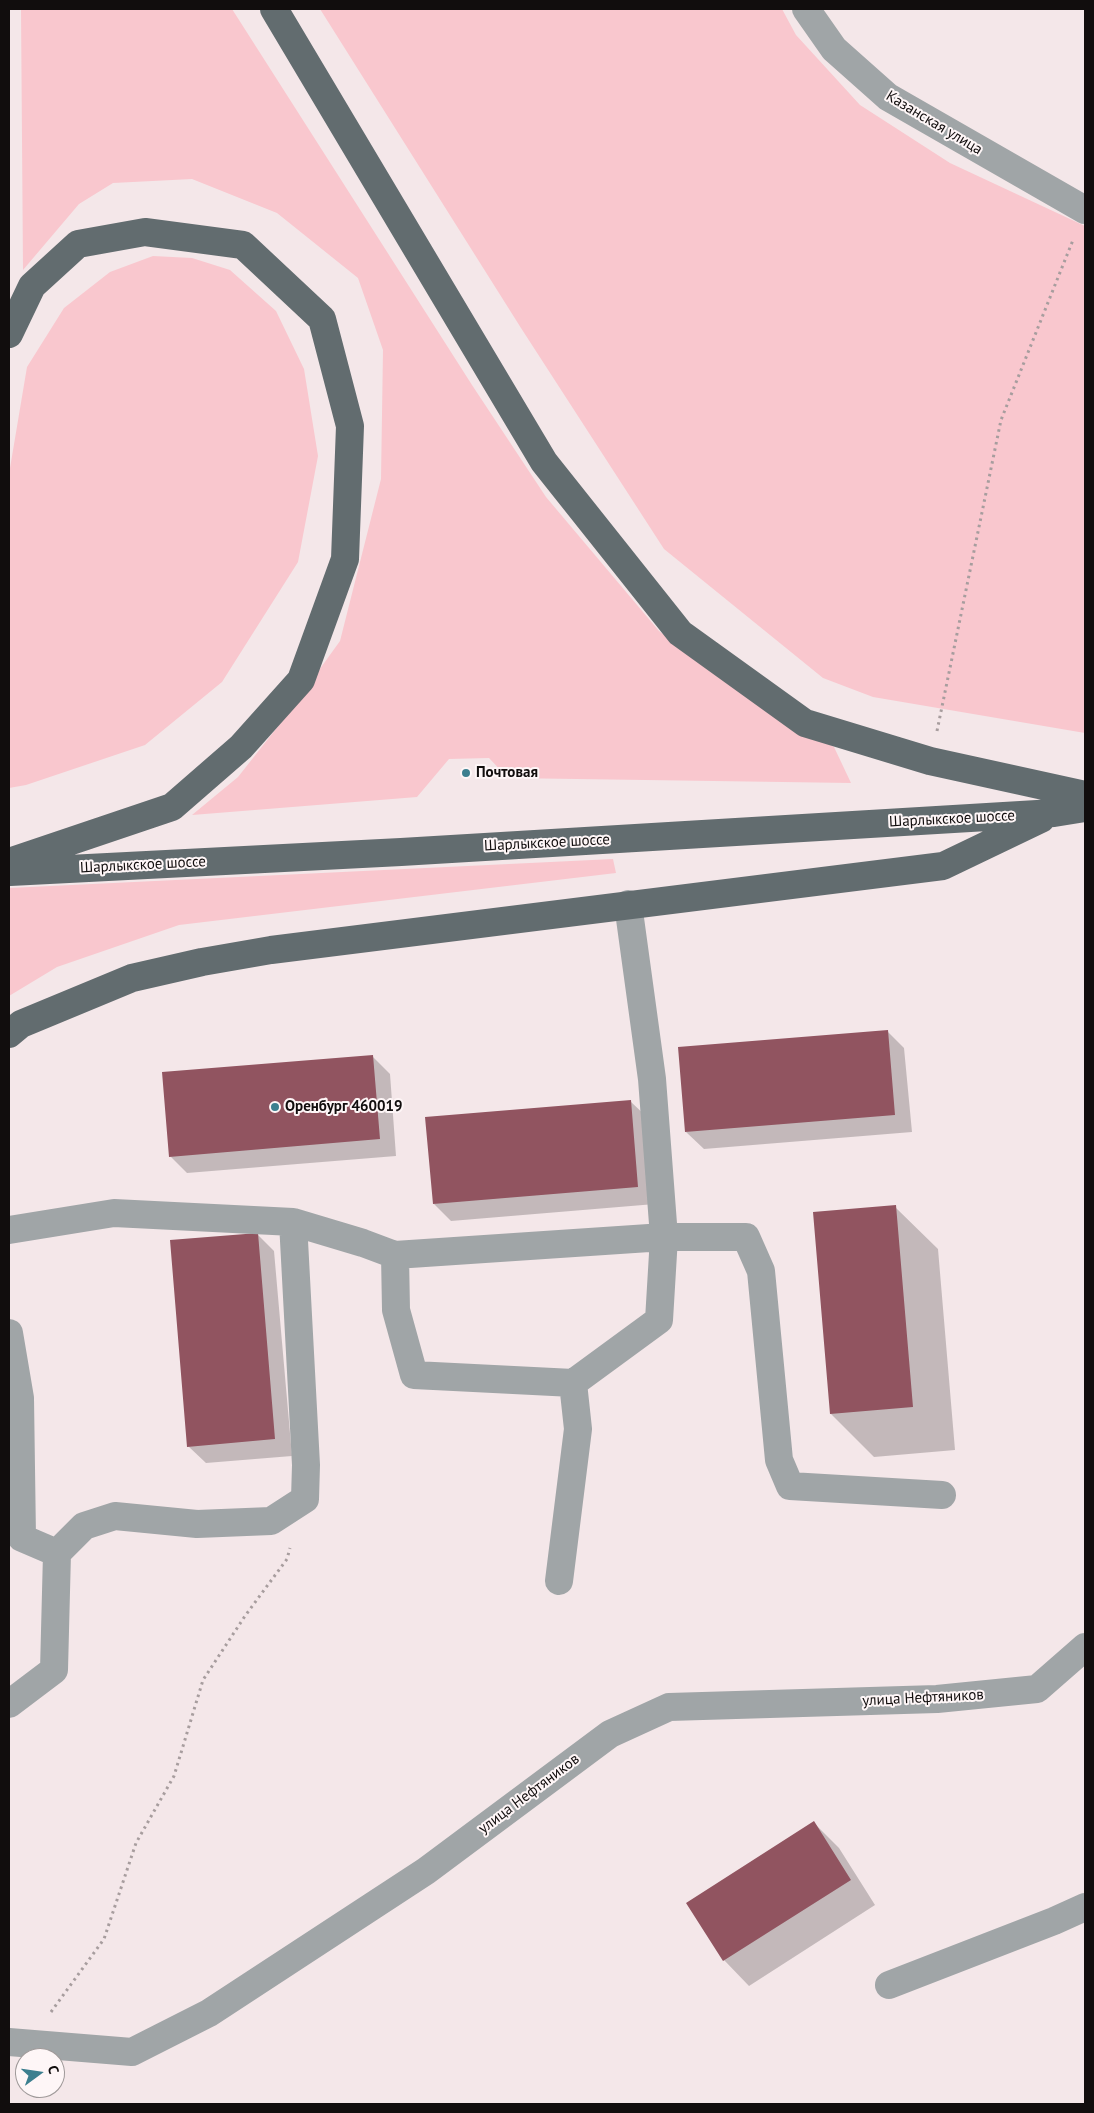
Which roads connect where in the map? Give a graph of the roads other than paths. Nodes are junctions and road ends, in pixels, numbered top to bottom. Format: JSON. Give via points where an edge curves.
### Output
{"nodes":[{"id":1,"x":274,"y":9,"type":"edge"},
{"id":2,"x":806,"y":9,"type":"edge"},
{"id":3,"x":1085,"y":210,"type":"edge"},
{"id":4,"x":9,"y":334,"type":"edge"},
{"id":5,"x":1085,"y":795,"type":"edge"},
{"id":6,"x":1085,"y":808,"type":"edge"},
{"id":7,"x":1054,"y":813,"type":"junction"},
{"id":8,"x":9,"y":862,"type":"edge"},
{"id":9,"x":9,"y":872,"type":"edge"},
{"id":10,"x":628,"y":904,"type":"junction"},
{"id":11,"x":9,"y":1034,"type":"edge"},
{"id":12,"x":293,"y":1222,"type":"junction"},
{"id":13,"x":9,"y":1230,"type":"edge"},
{"id":14,"x":664,"y":1236,"type":"junction"},
{"id":15,"x":395,"y":1255,"type":"junction"},
{"id":16,"x":9,"y":1333,"type":"edge"},
{"id":17,"x":573,"y":1384,"type":"junction"},
{"id":18,"x":942,"y":1495,"type":"dead end"},
{"id":19,"x":57,"y":1553,"type":"junction"},
{"id":20,"x":559,"y":1581,"type":"dead end"},
{"id":21,"x":1085,"y":1647,"type":"edge"},
{"id":22,"x":9,"y":1704,"type":"edge"},
{"id":23,"x":1085,"y":1907,"type":"edge"},
{"id":24,"x":889,"y":1984,"type":"dead end"},
{"id":25,"x":20,"y":2043,"type":"edge"}],
"edges":[{"from":1,"to":5,"type":"main road","via":[[544,462],[680,634],[805,723],[930,760]]},
{"from":2,"to":3,"type":"street","name":"Казанская улица","via":[[834,49],[888,97]]},
{"from":4,"to":8,"type":"main road","via":[[32,286],[78,244],[145,232],[243,245],[322,319],[350,426],[345,559],[301,680],[241,747],[172,807]]},
{"from":6,"to":7,"type":"main road","name":"Шарлыкское шоссе"},
{"from":7,"to":9,"type":"main road","name":"Шарлыкское шоссе"},
{"from":7,"to":10,"type":"main road","via":[[943,866]]},
{"from":10,"to":11,"type":"main road","via":[[271,950],[202,962],[132,978],[21,1024]]},
{"from":10,"to":14,"type":"street","via":[[652,1079]]},
{"from":12,"to":13,"type":"street","via":[[114,1213]]},
{"from":12,"to":15,"type":"street"},
{"from":12,"to":19,"type":"street","via":[[305,1499],[271,1521],[197,1524],[115,1516],[84,1526]]},
{"from":14,"to":15,"type":"street"},
{"from":14,"to":17,"type":"street","via":[[659,1320]]},
{"from":14,"to":18,"type":"street","via":[[746,1237],[761,1271],[779,1460],[790,1486]]},
{"from":15,"to":17,"type":"street","via":[[396,1310],[414,1376]]},
{"from":16,"to":19,"type":"street","via":[[20,1398],[22,1538]]},
{"from":17,"to":20,"type":"street","via":[[578,1429]]},
{"from":19,"to":22,"type":"street","via":[[54,1670]]},
{"from":21,"to":25,"type":"street","name":"улица Нефтяников","via":[[1037,1689],[937,1699],[669,1708],[610,1734],[426,1871],[209,2013],[132,2052]]},
{"from":23,"to":24,"type":"street"}]}
